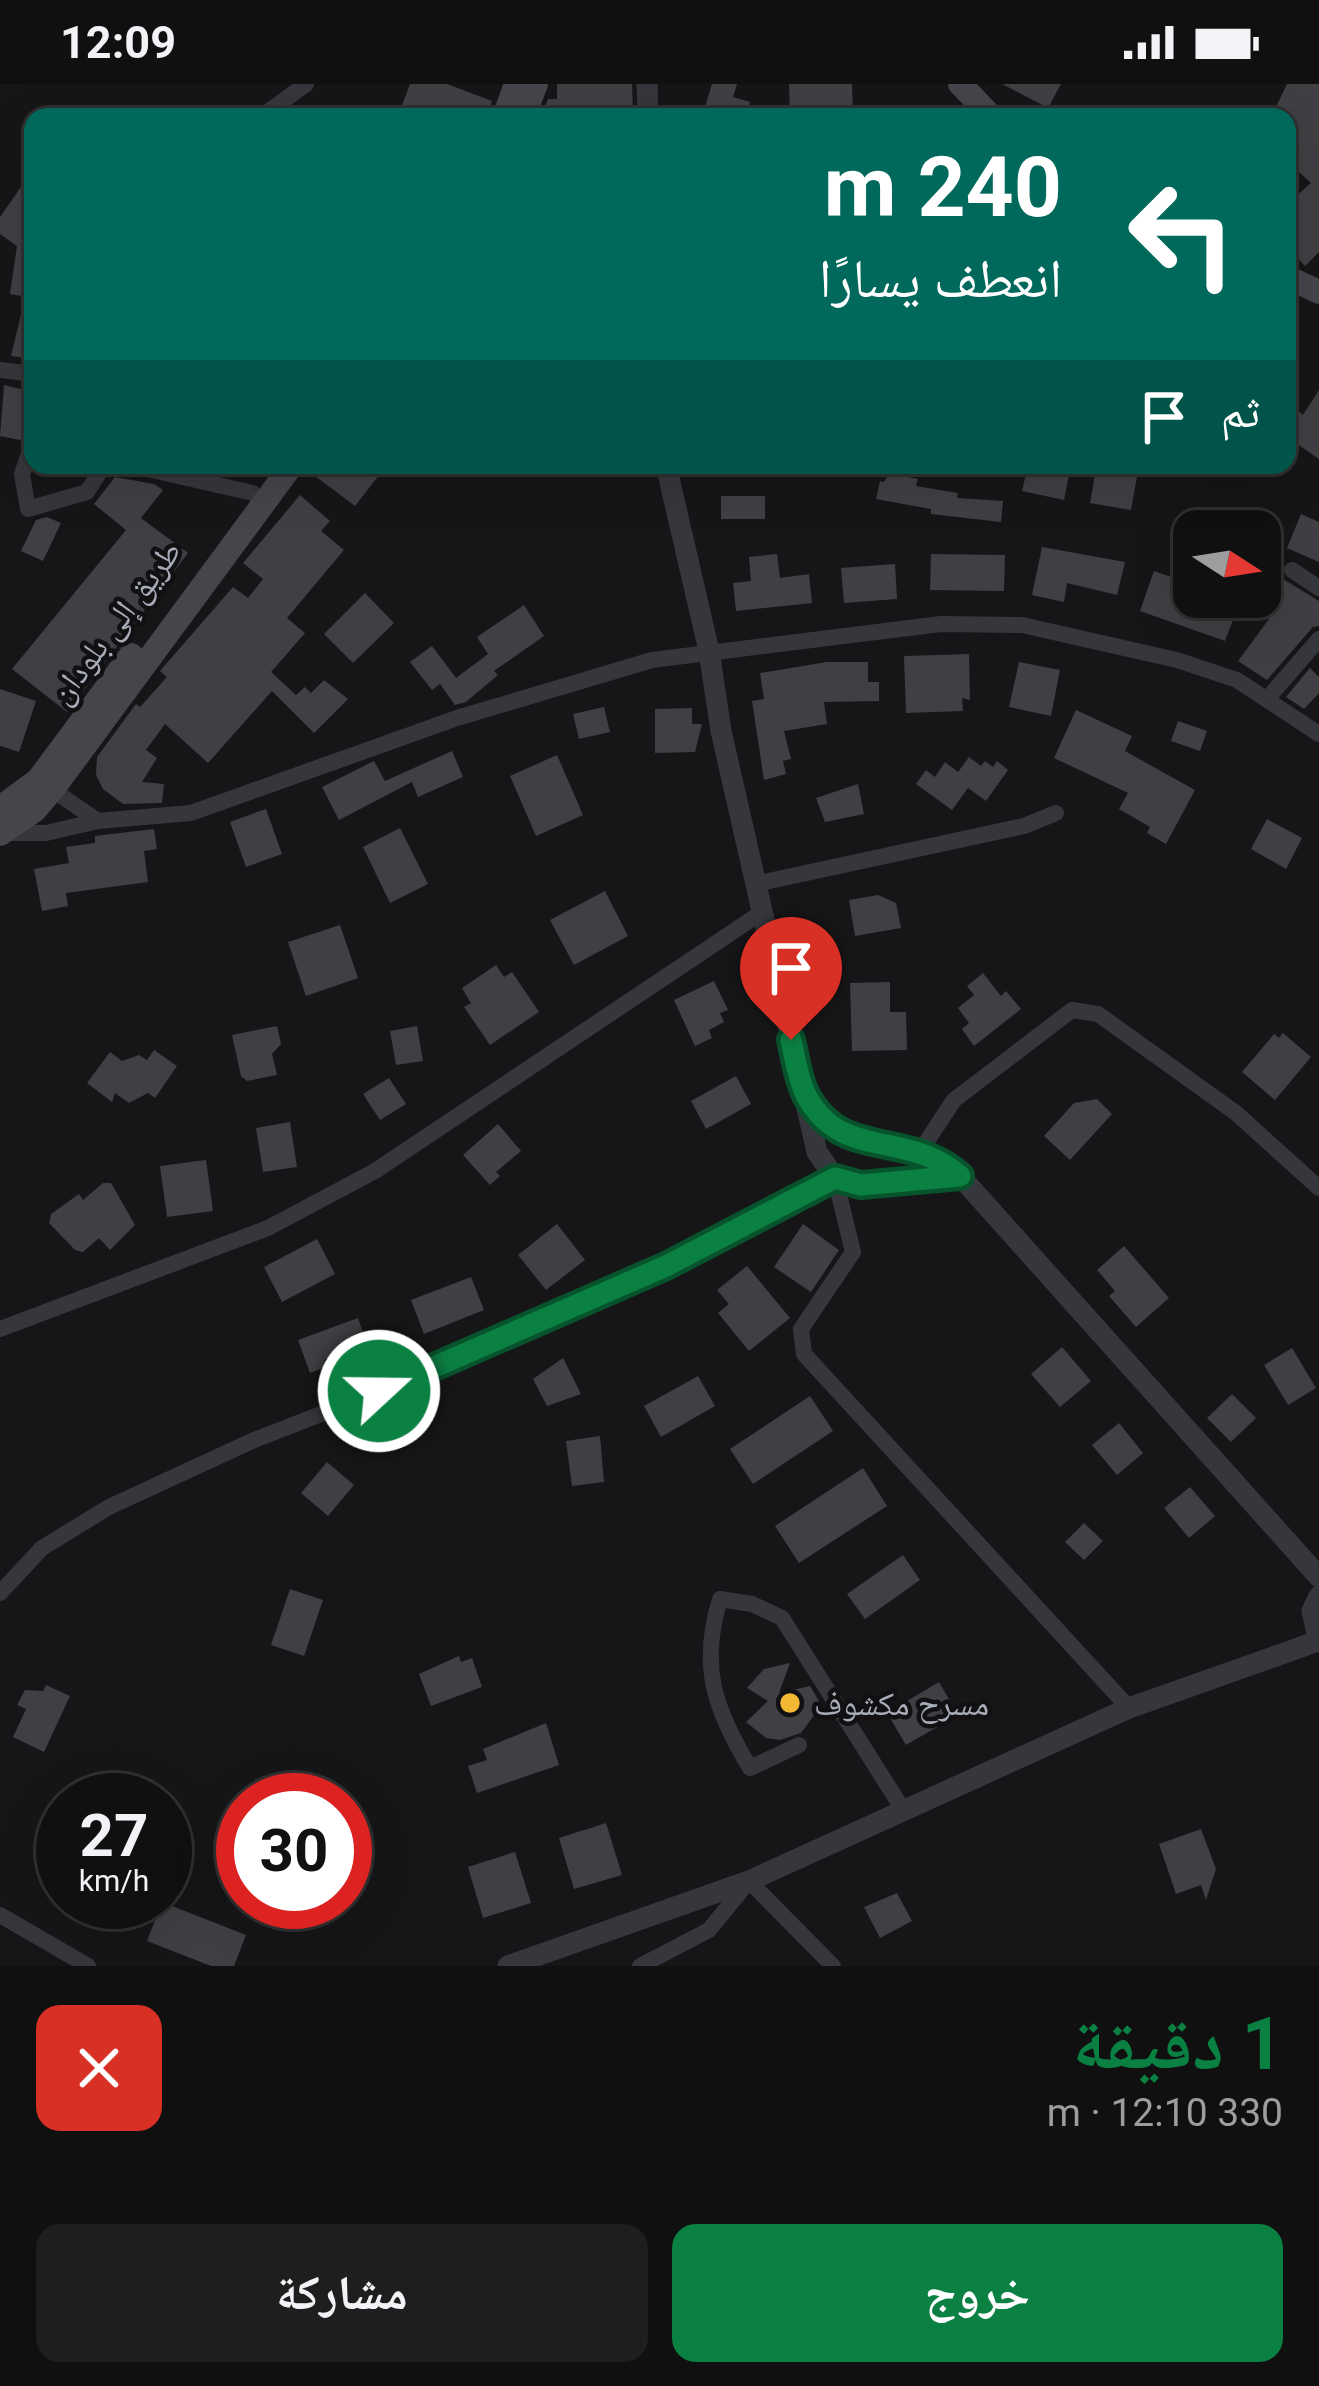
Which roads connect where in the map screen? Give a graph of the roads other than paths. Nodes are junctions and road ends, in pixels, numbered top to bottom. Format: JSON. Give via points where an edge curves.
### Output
{"nodes":[{"id":1,"x":306,"y":84,"type":"edge"},
{"id":2,"x":960,"y":84,"type":"edge"},
{"id":3,"x":281,"y":92,"type":"edge"},
{"id":4,"x":983,"y":108,"type":"edge"},
{"id":5,"x":24,"y":468,"type":"edge"},
{"id":6,"x":98,"y":474,"type":"edge"},
{"id":7,"x":170,"y":474,"type":"edge"},
{"id":8,"x":266,"y":474,"type":"edge"},
{"id":9,"x":285,"y":474,"type":"edge"},
{"id":10,"x":668,"y":474,"type":"edge"},
{"id":11,"x":253,"y":493,"type":"junction"},
{"id":12,"x":1292,"y":570,"type":"dead end"},
{"id":13,"x":1319,"y":588,"type":"edge"},
{"id":14,"x":1319,"y":639,"type":"edge"},
{"id":15,"x":709,"y":651,"type":"junction"},
{"id":16,"x":1267,"y":699,"type":"junction"},
{"id":17,"x":1319,"y":734,"type":"edge"},
{"id":18,"x":45,"y":784,"type":"junction"},
{"id":19,"x":1056,"y":813,"type":"dead end"},
{"id":20,"x":98,"y":821,"type":"junction"},
{"id":21,"x":1,"y":825,"type":"edge"},
{"id":22,"x":755,"y":884,"type":"junction"},
{"id":23,"x":761,"y":913,"type":"junction"},
{"id":24,"x":805,"y":1094,"type":"junction"},
{"id":25,"x":921,"y":1150,"type":"junction"},
{"id":26,"x":960,"y":1176,"type":"junction"},
{"id":27,"x":835,"y":1178,"type":"junction"},
{"id":28,"x":1319,"y":1188,"type":"edge"},
{"id":29,"x":0,"y":1329,"type":"edge"},
{"id":30,"x":1319,"y":1577,"type":"edge"},
{"id":31,"x":0,"y":1593,"type":"edge"},
{"id":32,"x":1319,"y":1596,"type":"edge"},
{"id":33,"x":1318,"y":1641,"type":"edge"},
{"id":34,"x":1129,"y":1708,"type":"junction"},
{"id":35,"x":799,"y":1744,"type":"dead end"},
{"id":36,"x":902,"y":1808,"type":"junction"},
{"id":37,"x":749,"y":1881,"type":"junction"},
{"id":38,"x":0,"y":1915,"type":"edge"},
{"id":39,"x":88,"y":1966,"type":"edge"},
{"id":40,"x":508,"y":1966,"type":"edge"},
{"id":41,"x":640,"y":1966,"type":"edge"},
{"id":42,"x":833,"y":1966,"type":"edge"}],
"edges":[{"from":1,"to":3,"type":"street"},
{"from":2,"to":4,"type":"main road"},
{"from":5,"to":6,"type":"street","via":[[28,508],[87,492]]},
{"from":7,"to":11,"type":"street"},
{"from":8,"to":11,"type":"main road","name":"طريق إلى بلودان"},
{"from":9,"to":18,"type":"main road"},
{"from":10,"to":15,"type":"street"},
{"from":11,"to":18,"type":"main road","name":"طريق إلى بلودان"},
{"from":12,"to":13,"type":"street"},
{"from":14,"to":16,"type":"street"},
{"from":15,"to":16,"type":"street","via":[[941,624],[1022,625],[1177,660]]},
{"from":15,"to":20,"type":"street","via":[[457,718],[191,813]]},
{"from":15,"to":22,"type":"street"},
{"from":16,"to":17,"type":"street"},
{"from":18,"to":20,"type":"street"},
{"from":18,"to":21,"type":"main road"},
{"from":19,"to":22,"type":"street"},
{"from":20,"to":21,"type":"street","via":[[46,833]]},
{"from":22,"to":23,"type":"street"},
{"from":23,"to":24,"type":"street"},
{"from":23,"to":29,"type":"street","via":[[375,1171],[268,1228]]},
{"from":24,"to":25,"type":"street","via":[[846,1138]]},
{"from":24,"to":27,"type":"street","via":[[817,1152]]},
{"from":25,"to":26,"type":"street"},
{"from":25,"to":28,"type":"street","via":[[954,1100],[1072,1010],[1098,1014],[1236,1113]]},
{"from":26,"to":27,"type":"street","via":[[861,1185]]},
{"from":26,"to":30,"type":"street"},
{"from":27,"to":31,"type":"street","via":[[745,1229],[463,1359],[109,1507],[42,1548]]},
{"from":27,"to":34,"type":"street","via":[[854,1252],[801,1329],[804,1354]]},
{"from":32,"to":33,"type":"street","via":[[1312,1611]]},
{"from":33,"to":34,"type":"street"},
{"from":34,"to":36,"type":"street"},
{"from":35,"to":36,"type":"street","via":[[750,1768],[721,1720],[709,1665],[720,1599],[782,1618]]},
{"from":36,"to":37,"type":"street"},
{"from":37,"to":40,"type":"street"},
{"from":37,"to":41,"type":"street","via":[[709,1930]]},
{"from":37,"to":42,"type":"street"},
{"from":38,"to":39,"type":"street"}]}
